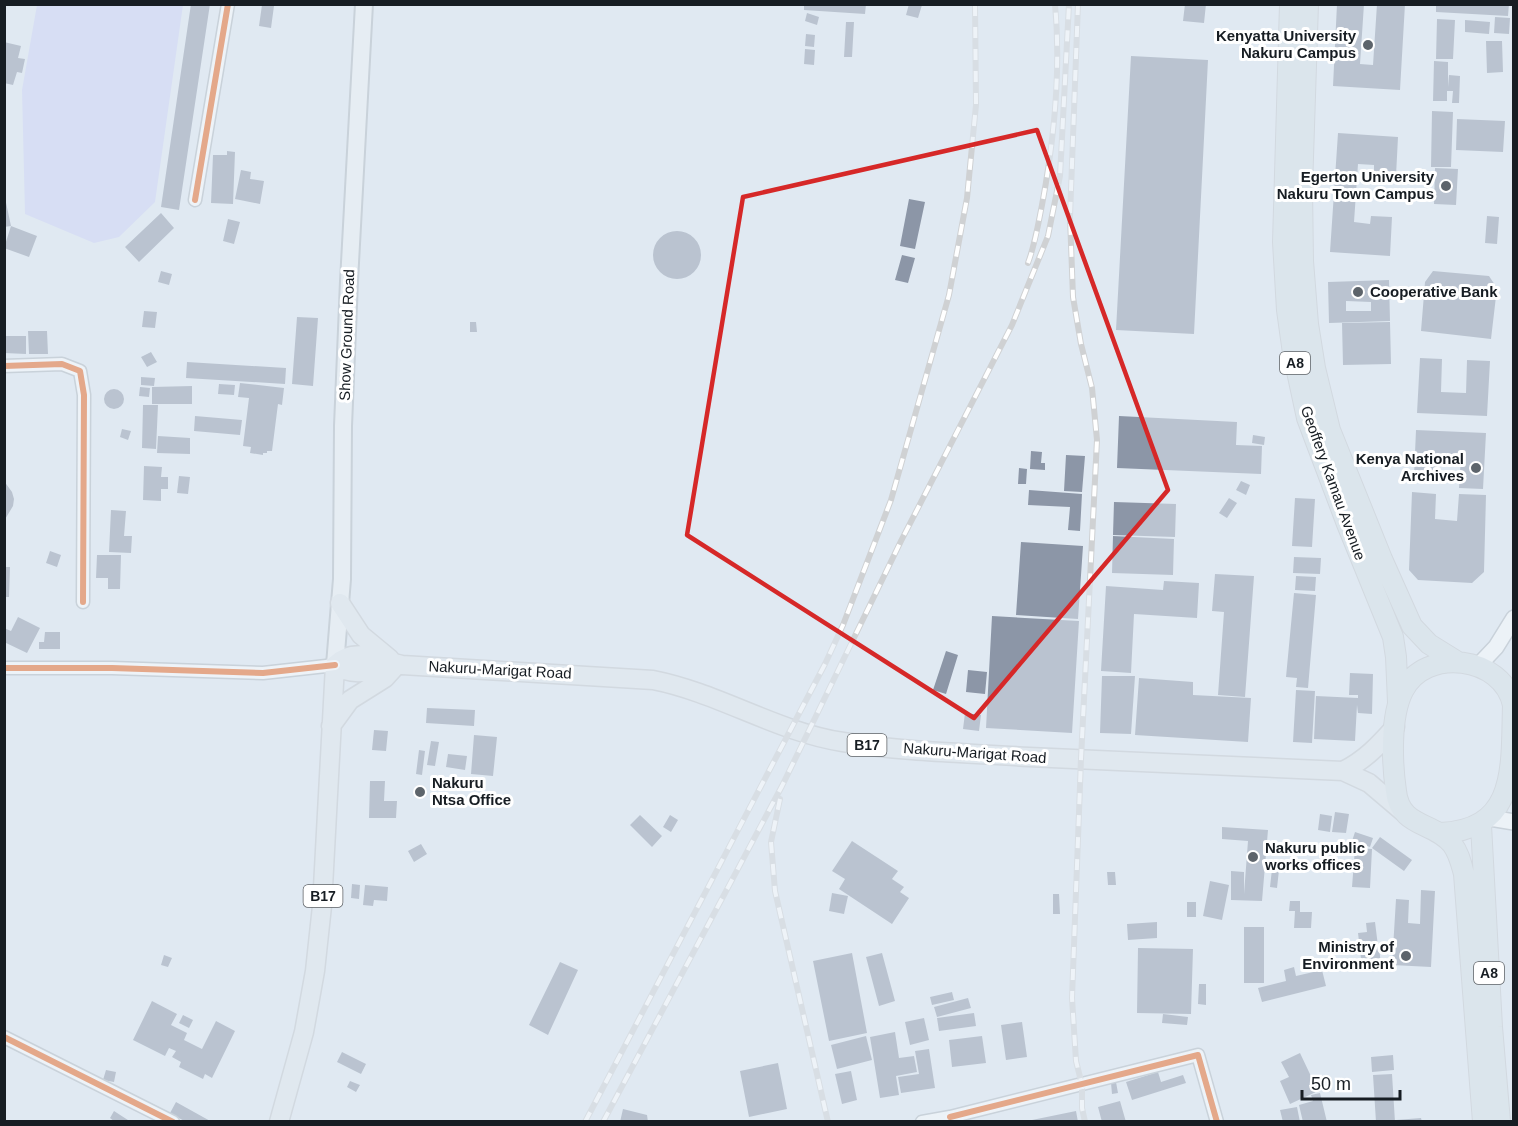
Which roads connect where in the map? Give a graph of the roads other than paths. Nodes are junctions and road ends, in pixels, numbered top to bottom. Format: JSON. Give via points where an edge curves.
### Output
{"nodes":[{"id":1,"x":228,"y":4,"type":"edge"},
{"id":2,"x":364,"y":4,"type":"edge"},
{"id":3,"x":1290,"y":4,"type":"edge"},
{"id":4,"x":1308,"y":4,"type":"edge"},
{"id":5,"x":195,"y":200,"type":"dead end"},
{"id":6,"x":4,"y":366,"type":"edge"},
{"id":7,"x":82,"y":602,"type":"dead end"},
{"id":8,"x":340,"y":603,"type":"junction"},
{"id":9,"x":1514,"y":618,"type":"edge"},
{"id":10,"x":1458,"y":662,"type":"junction"},
{"id":11,"x":335,"y":665,"type":"junction"},
{"id":12,"x":398,"y":665,"type":"junction"},
{"id":13,"x":1478,"y":666,"type":"junction"},
{"id":14,"x":4,"y":668,"type":"edge"},
{"id":15,"x":1398,"y":704,"type":"junction"},
{"id":16,"x":1513,"y":705,"type":"edge"},
{"id":17,"x":331,"y":726,"type":"junction"},
{"id":18,"x":1395,"y":727,"type":"junction"},
{"id":19,"x":1343,"y":771,"type":"junction"},
{"id":20,"x":1511,"y":785,"type":"edge"},
{"id":21,"x":1402,"y":812,"type":"junction"},
{"id":22,"x":1485,"y":821,"type":"junction"},
{"id":23,"x":1514,"y":822,"type":"edge"},
{"id":24,"x":1440,"y":833,"type":"junction"},
{"id":25,"x":4,"y":1037,"type":"edge"},
{"id":26,"x":950,"y":1119,"type":"edge"},
{"id":27,"x":173,"y":1122,"type":"edge"},
{"id":28,"x":279,"y":1122,"type":"edge"},
{"id":29,"x":922,"y":1122,"type":"edge"},
{"id":30,"x":1217,"y":1122,"type":"edge"},
{"id":31,"x":1483,"y":1122,"type":"edge"},
{"id":32,"x":1500,"y":1122,"type":"edge"}],
"edges":[{"from":1,"to":5,"type":"street"},
{"from":2,"to":8,"type":"main road","name":"Show Ground Road","via":[[343,426]]},
{"from":3,"to":15,"type":"highway","name":"Geoffery Kamau Avenue","number":"A8","via":[[1283,243],[1293,353],[1307,418],[1393,637]]},
{"from":4,"to":10,"type":"highway","name":"Geoffery Kamau Avenue","number":"A8","via":[[1303,261],[1315,369],[1330,429],[1412,626],[1429,644]]},
{"from":6,"to":7,"type":"street","via":[[62,364],[80,371],[84,395]]},
{"from":8,"to":11,"type":"main road","name":"Show Ground Road"},
{"from":8,"to":12,"type":"main road","via":[[361,635]]},
{"from":9,"to":13,"type":"street"},
{"from":10,"to":13,"type":"highway","number":"A8"},
{"from":10,"to":15,"type":"highway","number":"A8","via":[[1425,668],[1411,679]]},
{"from":11,"to":12,"type":"main road","name":"Nakuru-Marigat Road","number":"B17","via":[[345,657],[360,655]]},
{"from":11,"to":14,"type":"street","via":[[263,673]]},
{"from":11,"to":17,"type":"main road","number":"B17"},
{"from":12,"to":17,"type":"main road","via":[[350,700]]},
{"from":12,"to":19,"type":"main road","name":"Nakuru-Marigat Road","number":"B17","via":[[653,680],[722,700],[800,733],[891,748]]},
{"from":13,"to":16,"type":"highway","number":"A8","via":[[1492,672],[1507,686]]},
{"from":15,"to":18,"type":"highway","number":"A8"},
{"from":16,"to":20,"type":"highway","number":"A8"},
{"from":17,"to":28,"type":"main road","number":"B17","via":[[315,971],[304,1032]]},
{"from":18,"to":19,"type":"main road","via":[[1372,752]]},
{"from":18,"to":21,"type":"highway","number":"A8","via":[[1393,759]]},
{"from":19,"to":21,"type":"main road","number":"B17","via":[[1369,783]]},
{"from":20,"to":22,"type":"highway","number":"A8"},
{"from":21,"to":24,"type":"highway","number":"A8","via":[[1418,825]]},
{"from":22,"to":23,"type":"street"},
{"from":22,"to":24,"type":"highway","via":[[1460,832]]},
{"from":22,"to":32,"type":"highway","number":"A8","via":[[1490,994]]},
{"from":24,"to":31,"type":"highway","number":"A8","via":[[1452,844],[1464,874]]},
{"from":25,"to":27,"type":"street"},
{"from":26,"to":29,"type":"street"},
{"from":26,"to":30,"type":"street","via":[[1198,1055]]}]}
